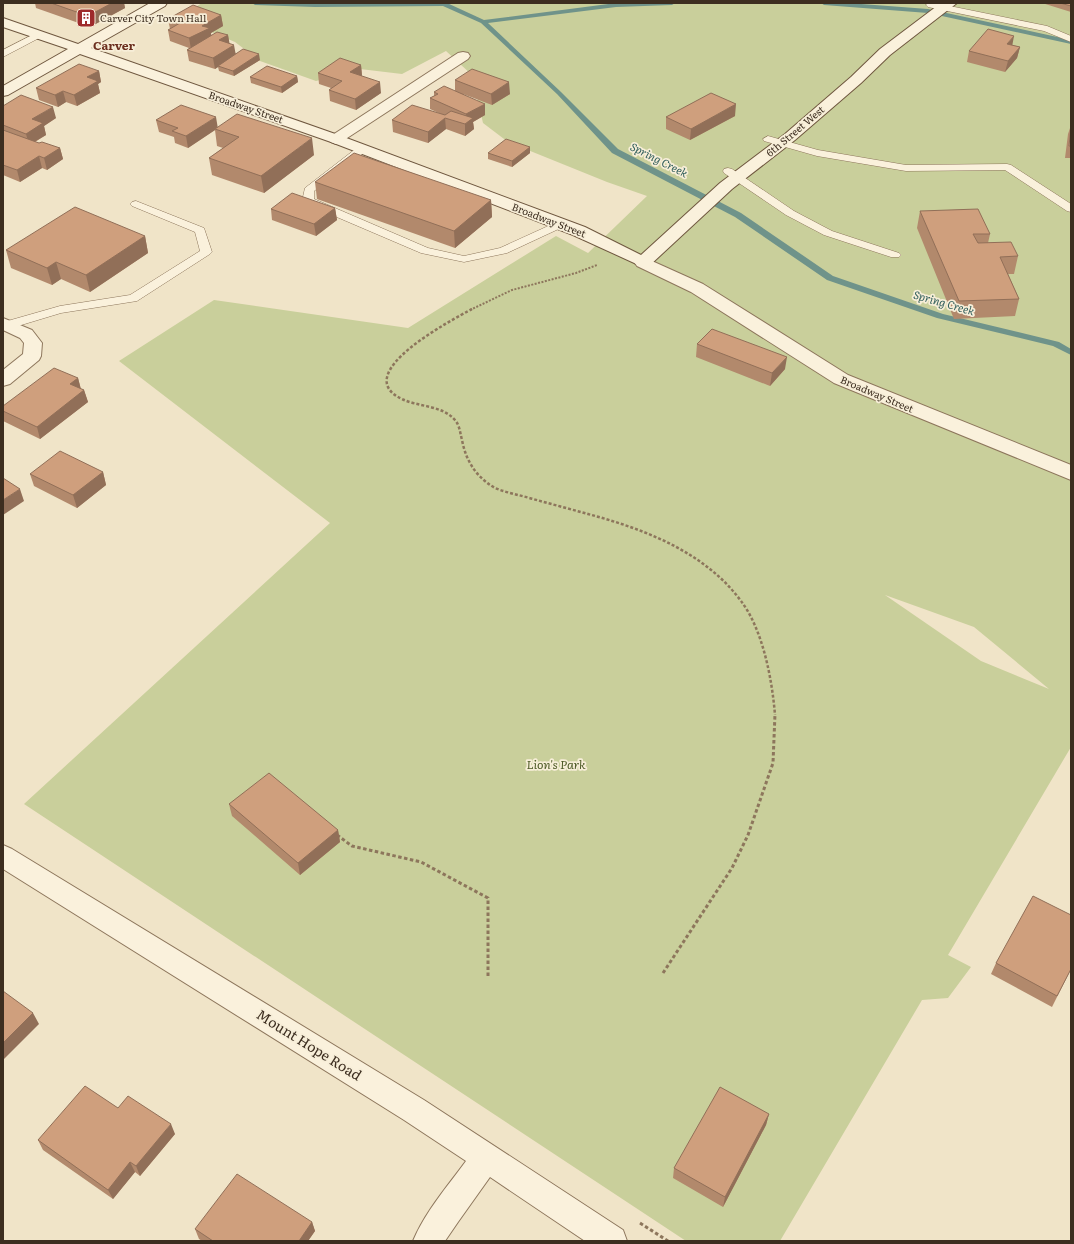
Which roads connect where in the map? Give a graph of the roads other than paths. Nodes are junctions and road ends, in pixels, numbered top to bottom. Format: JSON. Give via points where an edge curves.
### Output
{"nodes":[{"id":1,"x":157,"y":5,"type":"edge"},
{"id":2,"x":942,"y":5,"type":"edge"},
{"id":3,"x":3,"y":22,"type":"edge"},
{"id":4,"x":38,"y":35,"type":"junction"},
{"id":5,"x":1071,"y":39,"type":"edge"},
{"id":6,"x":79,"y":49,"type":"junction"},
{"id":7,"x":3,"y":54,"type":"edge"},
{"id":8,"x":463,"y":56,"type":"dead end"},
{"id":9,"x":3,"y":92,"type":"edge"},
{"id":10,"x":336,"y":139,"type":"junction"},
{"id":11,"x":775,"y":141,"type":"junction"},
{"id":12,"x":362,"y":149,"type":"junction"},
{"id":13,"x":732,"y":175,"type":"junction"},
{"id":14,"x":136,"y":204,"type":"dead end"},
{"id":15,"x":1071,"y":209,"type":"edge"},
{"id":16,"x":561,"y":224,"type":"junction"},
{"id":17,"x":895,"y":255,"type":"dead end"},
{"id":18,"x":643,"y":262,"type":"junction"},
{"id":19,"x":6,"y":324,"type":"edge"},
{"id":20,"x":3,"y":380,"type":"edge"},
{"id":21,"x":1071,"y":473,"type":"edge"},
{"id":22,"x":3,"y":856,"type":"edge"},
{"id":23,"x":487,"y":1158,"type":"junction"},
{"id":24,"x":428,"y":1241,"type":"edge"},
{"id":25,"x":612,"y":1241,"type":"edge"}],
"edges":[{"from":1,"to":6,"type":"street"},
{"from":2,"to":5,"type":"lane","via":[[1047,29]]},
{"from":2,"to":11,"type":"street","name":"6th Street West","via":[[885,52],[856,80]]},
{"from":3,"to":4,"type":"street","name":"Broadway Street"},
{"from":4,"to":6,"type":"street","name":"Broadway Street"},
{"from":4,"to":7,"type":"lane"},
{"from":6,"to":9,"type":"street"},
{"from":6,"to":10,"type":"street","name":"Broadway Street"},
{"from":8,"to":10,"type":"street"},
{"from":10,"to":12,"type":"street","name":"Broadway Street"},
{"from":11,"to":13,"type":"street","name":"6th Street West"},
{"from":11,"to":15,"type":"lane","via":[[817,153],[906,168],[1007,167]]},
{"from":12,"to":16,"type":"street","name":"Broadway Street"},
{"from":12,"to":16,"type":"lane","via":[[309,190],[308,201],[425,251],[464,259],[503,251]]},
{"from":13,"to":17,"type":"lane","via":[[828,233]]},
{"from":13,"to":18,"type":"street","name":"6th Street West"},
{"from":14,"to":19,"type":"lane","via":[[200,230],[206,252],[133,298],[60,310]]},
{"from":16,"to":18,"type":"street","name":"Broadway Street"},
{"from":18,"to":21,"type":"street","name":"Broadway Street","via":[[697,288],[841,380]]},
{"from":19,"to":20,"type":"street","via":[[26,334],[33,343],[32,356]]},
{"from":22,"to":23,"type":"street","name":"Mount Hope Road"},
{"from":23,"to":24,"type":"street"},
{"from":23,"to":25,"type":"street","name":"Mount Hope Road"}]}
